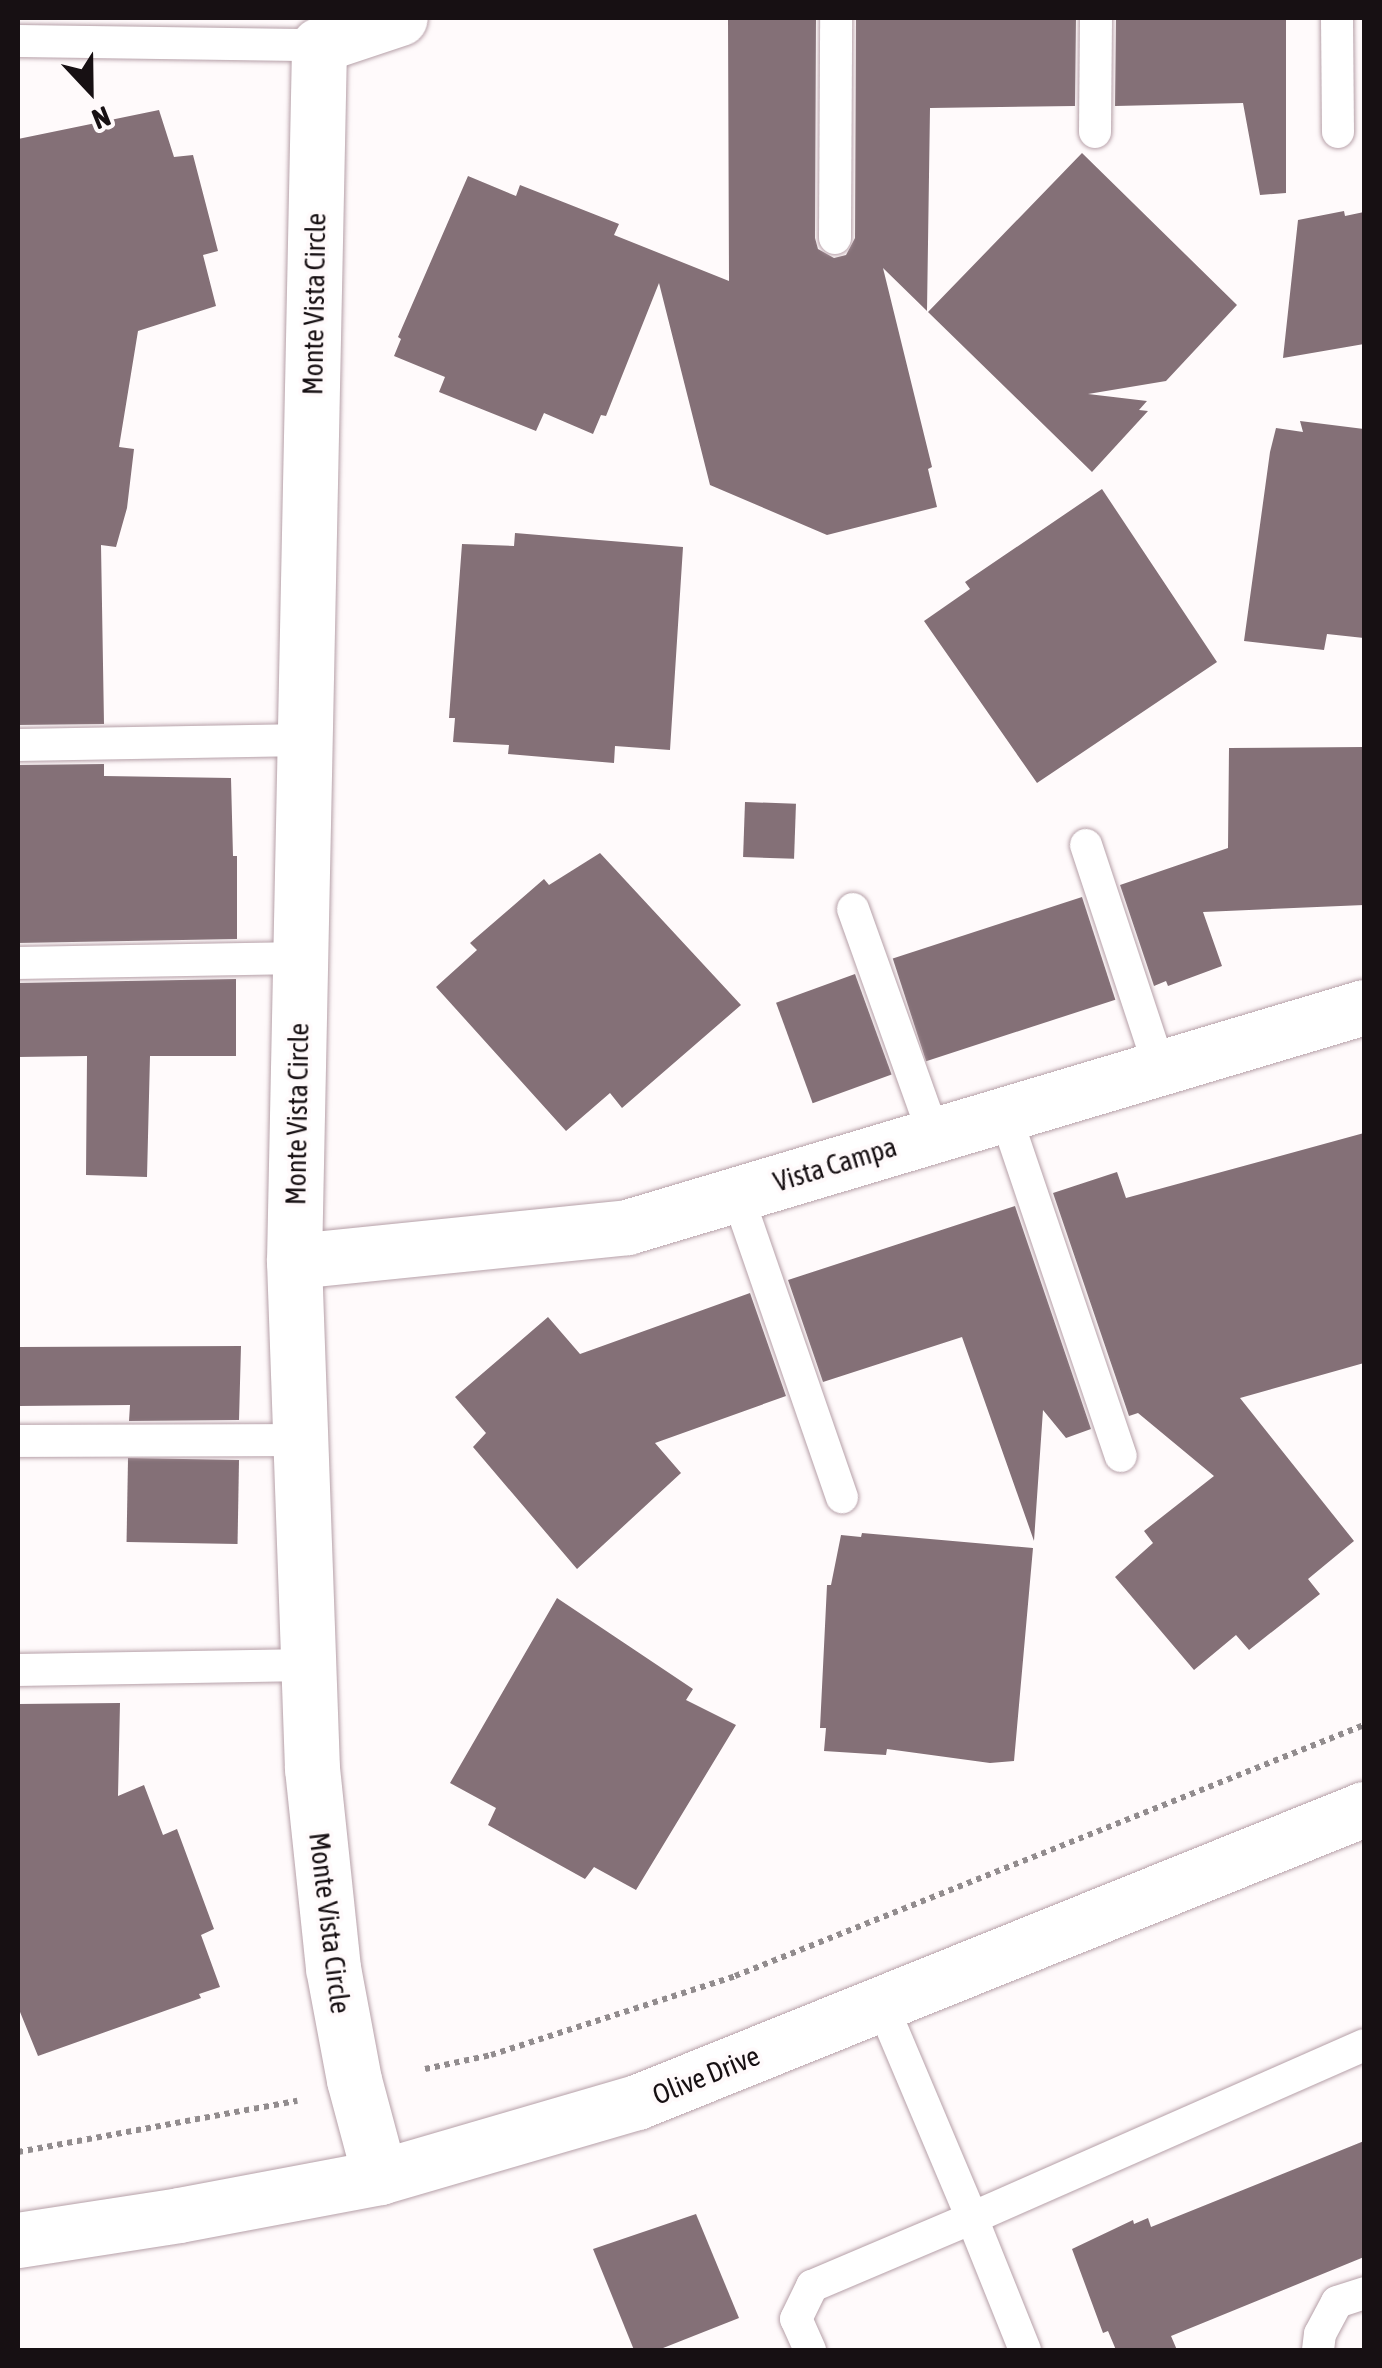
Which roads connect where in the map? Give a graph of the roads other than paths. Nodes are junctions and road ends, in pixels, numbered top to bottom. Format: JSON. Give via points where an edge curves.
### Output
{"nodes":[{"id":1,"x":400,"y":18,"type":"edge"},
{"id":2,"x":836,"y":18,"type":"edge"},
{"id":3,"x":1096,"y":18,"type":"edge"},
{"id":4,"x":1337,"y":18,"type":"edge"},
{"id":5,"x":18,"y":42,"type":"edge"},
{"id":6,"x":319,"y":45,"type":"junction"},
{"id":7,"x":1095,"y":132,"type":"dead end"},
{"id":8,"x":1338,"y":132,"type":"dead end"},
{"id":9,"x":835,"y":238,"type":"dead end"},
{"id":10,"x":305,"y":740,"type":"junction"},
{"id":11,"x":18,"y":745,"type":"edge"},
{"id":12,"x":1086,"y":845,"type":"dead end"},
{"id":13,"x":854,"y":908,"type":"dead end"},
{"id":14,"x":300,"y":958,"type":"junction"},
{"id":15,"x":18,"y":963,"type":"edge"},
{"id":16,"x":1364,"y":1008,"type":"edge"},
{"id":17,"x":1160,"y":1069,"type":"junction"},
{"id":18,"x":1005,"y":1114,"type":"junction"},
{"id":19,"x":934,"y":1135,"type":"junction"},
{"id":20,"x":737,"y":1194,"type":"junction"},
{"id":21,"x":294,"y":1261,"type":"junction"},
{"id":22,"x":300,"y":1440,"type":"junction"},
{"id":23,"x":18,"y":1442,"type":"edge"},
{"id":24,"x":1121,"y":1456,"type":"dead end"},
{"id":25,"x":842,"y":1497,"type":"dead end"},
{"id":26,"x":308,"y":1665,"type":"junction"},
{"id":27,"x":18,"y":1670,"type":"edge"},
{"id":28,"x":1364,"y":1809,"type":"edge"},
{"id":29,"x":882,"y":2005,"type":"junction"},
{"id":30,"x":1364,"y":2045,"type":"edge"},
{"id":31,"x":380,"y":2176,"type":"junction"},
{"id":32,"x":972,"y":2218,"type":"junction"},
{"id":33,"x":18,"y":2240,"type":"edge"},
{"id":34,"x":1364,"y":2293,"type":"edge"},
{"id":35,"x":810,"y":2350,"type":"edge"},
{"id":36,"x":1025,"y":2350,"type":"edge"},
{"id":37,"x":1318,"y":2350,"type":"edge"}],
"edges":[{"from":1,"to":6,"type":"street"},
{"from":2,"to":9,"type":"lane"},
{"from":3,"to":7,"type":"lane"},
{"from":4,"to":8,"type":"lane"},
{"from":5,"to":6,"type":"lane"},
{"from":6,"to":10,"type":"street","name":"Monte Vista Circle"},
{"from":10,"to":11,"type":"lane"},
{"from":10,"to":14,"type":"street","name":"Monte Vista Circle"},
{"from":12,"to":17,"type":"lane"},
{"from":13,"to":19,"type":"lane"},
{"from":14,"to":15,"type":"lane"},
{"from":14,"to":21,"type":"street","name":"Monte Vista Circle"},
{"from":16,"to":17,"type":"street","name":"Vista Campa"},
{"from":17,"to":18,"type":"street","name":"Vista Campa"},
{"from":18,"to":19,"type":"street","name":"Vista Campa"},
{"from":18,"to":24,"type":"lane"},
{"from":19,"to":20,"type":"street","name":"Vista Campa"},
{"from":20,"to":21,"type":"street","name":"Vista Campa","via":[[627,1226]]},
{"from":20,"to":25,"type":"lane"},
{"from":21,"to":22,"type":"street","name":"Monte Vista Circle"},
{"from":22,"to":23,"type":"lane"},
{"from":22,"to":26,"type":"street","name":"Monte Vista Circle"},
{"from":26,"to":27,"type":"lane"},
{"from":26,"to":31,"type":"street","name":"Monte Vista Circle","via":[[332,1968]]},
{"from":28,"to":29,"type":"street","name":"Olive Drive"},
{"from":29,"to":31,"type":"street","name":"Olive Drive","via":[[637,2102]]},
{"from":29,"to":32,"type":"lane"},
{"from":30,"to":32,"type":"lane"},
{"from":31,"to":33,"type":"street","name":"Olive Drive"},
{"from":32,"to":35,"type":"lane","via":[[812,2286],[796,2319]]},
{"from":32,"to":36,"type":"lane"},
{"from":34,"to":37,"type":"lane","via":[[1337,2302]]}]}
